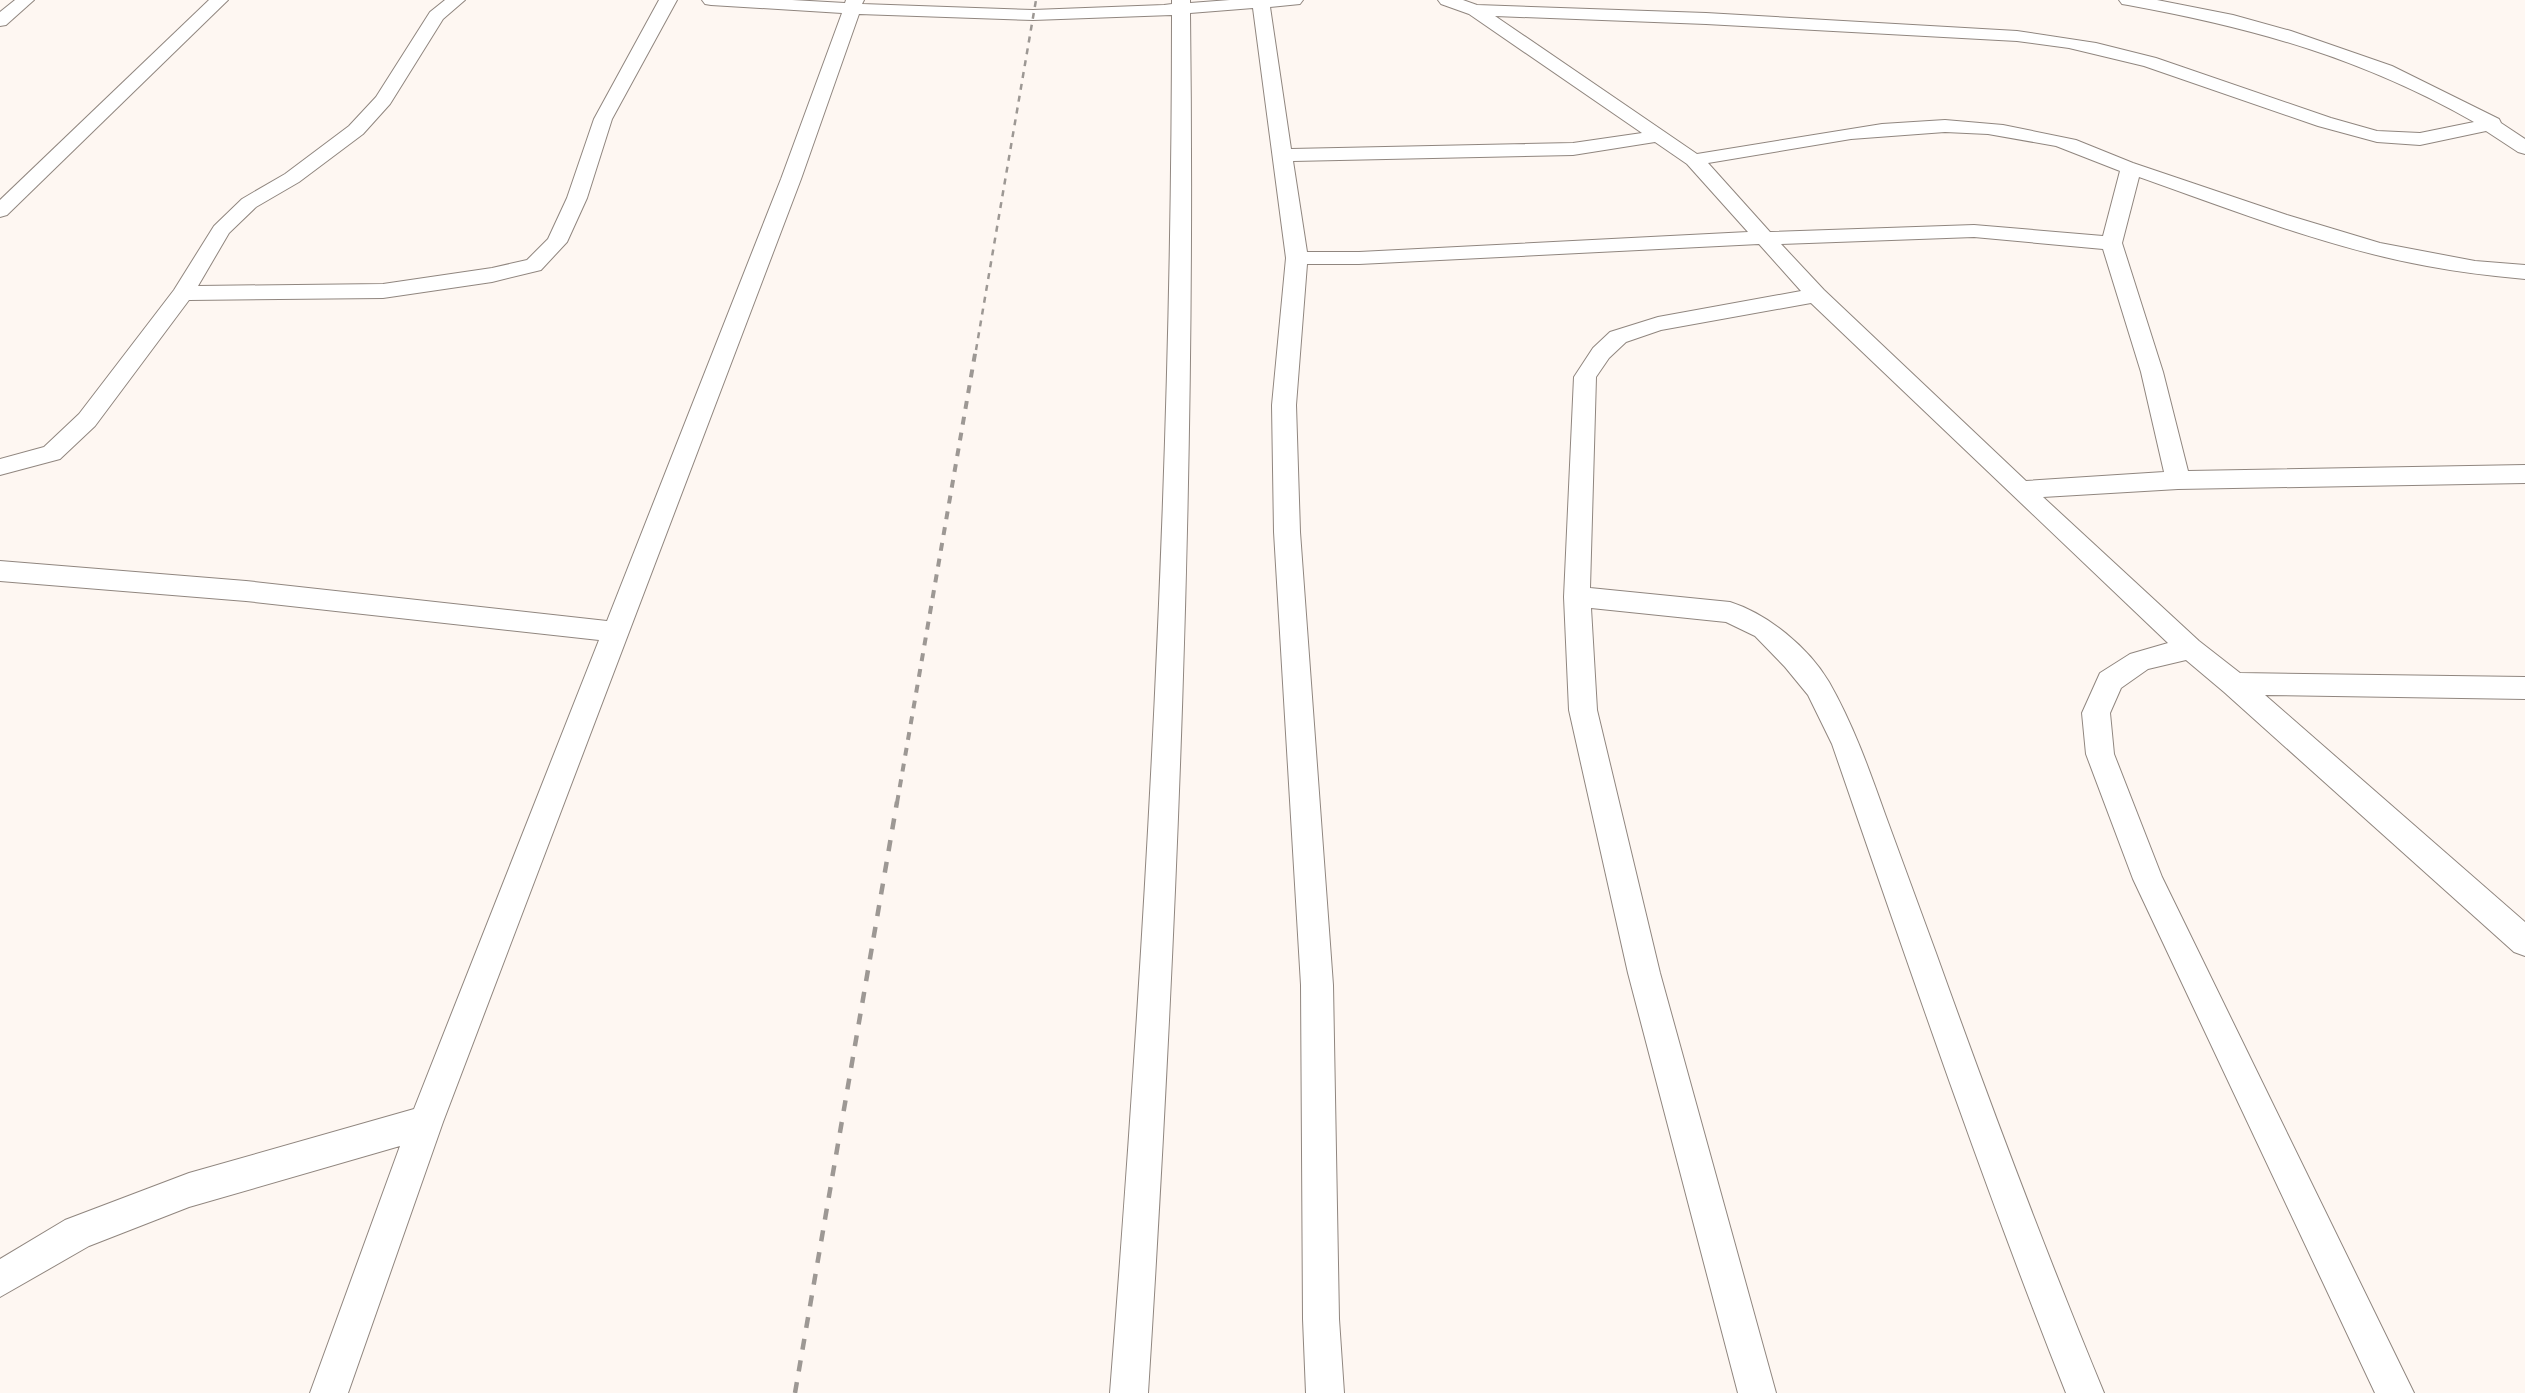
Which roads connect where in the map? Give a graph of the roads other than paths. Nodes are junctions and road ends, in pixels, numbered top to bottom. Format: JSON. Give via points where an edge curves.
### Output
{"nodes":[{"id":1,"x":25,"y":0,"type":"edge"},
{"id":2,"x":219,"y":0,"type":"edge"},
{"id":3,"x":456,"y":0,"type":"edge"},
{"id":4,"x":668,"y":0,"type":"edge"},
{"id":5,"x":711,"y":0,"type":"edge"},
{"id":6,"x":1294,"y":0,"type":"edge"},
{"id":7,"x":1447,"y":0,"type":"edge"},
{"id":8,"x":2128,"y":0,"type":"edge"},
{"id":9,"x":1261,"y":3,"type":"junction"},
{"id":10,"x":854,"y":4,"type":"edge"},
{"id":11,"x":1181,"y":4,"type":"edge"},
{"id":12,"x":1475,"y":10,"type":"junction"},
{"id":13,"x":0,"y":21,"type":"edge"},
{"id":14,"x":2492,"y":124,"type":"junction"},
{"id":15,"x":1659,"y":136,"type":"junction"},
{"id":16,"x":2525,"y":148,"type":"edge"},
{"id":17,"x":1283,"y":155,"type":"junction"},
{"id":18,"x":1694,"y":160,"type":"junction"},
{"id":19,"x":2130,"y":168,"type":"junction"},
{"id":20,"x":0,"y":211,"type":"edge"},
{"id":21,"x":1763,"y":238,"type":"junction"},
{"id":22,"x":2112,"y":243,"type":"junction"},
{"id":23,"x":1297,"y":258,"type":"junction"},
{"id":24,"x":2525,"y":272,"type":"edge"},
{"id":25,"x":183,"y":293,"type":"junction"},
{"id":26,"x":1816,"y":295,"type":"junction"},
{"id":27,"x":0,"y":467,"type":"edge"},
{"id":28,"x":2525,"y":474,"type":"edge"},
{"id":29,"x":2178,"y":480,"type":"junction"},
{"id":30,"x":2020,"y":490,"type":"junction"},
{"id":31,"x":0,"y":571,"type":"edge"},
{"id":32,"x":1577,"y":597,"type":"junction"},
{"id":33,"x":617,"y":632,"type":"junction"},
{"id":34,"x":2190,"y":648,"type":"junction"},
{"id":35,"x":2234,"y":684,"type":"junction"},
{"id":36,"x":2525,"y":688,"type":"edge"},
{"id":37,"x":2525,"y":942,"type":"edge"},
{"id":38,"x":426,"y":1122,"type":"junction"},
{"id":39,"x":0,"y":1279,"type":"edge"},
{"id":40,"x":329,"y":1393,"type":"edge"},
{"id":41,"x":1130,"y":1393,"type":"edge"},
{"id":42,"x":1325,"y":1393,"type":"edge"},
{"id":43,"x":1757,"y":1393,"type":"edge"},
{"id":44,"x":2085,"y":1393,"type":"edge"},
{"id":45,"x":2395,"y":1393,"type":"edge"}],
"edges":[{"from":1,"to":13,"type":"street"},
{"from":2,"to":20,"type":"street"},
{"from":3,"to":25,"type":"street","via":[[436,16],[383,100],[356,130],[292,178],[249,203],[221,230]]},
{"from":4,"to":25,"type":"street","via":[[603,120],[577,198],[557,242],[534,266],[383,292]]},
{"from":5,"to":10,"type":"street"},
{"from":6,"to":9,"type":"street"},
{"from":7,"to":12,"type":"street"},
{"from":8,"to":14,"type":"street","via":[[2323,45],[2388,69]]},
{"from":9,"to":11,"type":"street"},
{"from":9,"to":17,"type":"street"},
{"from":10,"to":11,"type":"street","via":[[1034,15]]},
{"from":10,"to":33,"type":"street","via":[[791,180]]},
{"from":11,"to":41,"type":"street","via":[[1183,220],[1180,422],[1165,789]]},
{"from":12,"to":14,"type":"street","via":[[1976,31],[2104,49],[2148,60],[2356,133],[2424,139]]},
{"from":12,"to":15,"type":"street"},
{"from":14,"to":16,"type":"street"},
{"from":15,"to":17,"type":"street","via":[[1573,149]]},
{"from":15,"to":18,"type":"street"},
{"from":17,"to":23,"type":"street"},
{"from":18,"to":19,"type":"street","via":[[1850,134],[1946,126],[1986,128],[2061,142]]},
{"from":18,"to":21,"type":"street"},
{"from":19,"to":22,"type":"street"},
{"from":19,"to":24,"type":"street","via":[[2372,248],[2444,263]]},
{"from":21,"to":22,"type":"street","via":[[1974,232]]},
{"from":21,"to":23,"type":"street","via":[[1408,256]]},
{"from":21,"to":26,"type":"street"},
{"from":22,"to":29,"type":"street","via":[[2152,372]]},
{"from":23,"to":42,"type":"street","via":[[1284,405],[1285,454],[1287,532],[1317,985],[1321,1319]]},
{"from":25,"to":27,"type":"street","via":[[87,420],[68,439],[52,453]]},
{"from":26,"to":30,"type":"street"},
{"from":26,"to":32,"type":"street","via":[[1658,324],[1618,337],[1601,353],[1585,377]]},
{"from":28,"to":29,"type":"street"},
{"from":29,"to":30,"type":"street"},
{"from":30,"to":34,"type":"street"},
{"from":31,"to":33,"type":"street","via":[[246,591]]},
{"from":32,"to":43,"type":"street","via":[[1583,710],[1644,973]]},
{"from":32,"to":44,"type":"street","via":[[1730,612],[1764,629],[1818,688],[1846,744],[1960,1064]]},
{"from":33,"to":38,"type":"street"},
{"from":34,"to":35,"type":"street"},
{"from":34,"to":45,"type":"street","via":[[2140,662],[2110,681],[2096,713],[2100,754],[2148,879]]},
{"from":35,"to":36,"type":"street"},
{"from":35,"to":37,"type":"street"},
{"from":38,"to":39,"type":"street","via":[[189,1190],[78,1233]]},
{"from":38,"to":40,"type":"street"}]}
